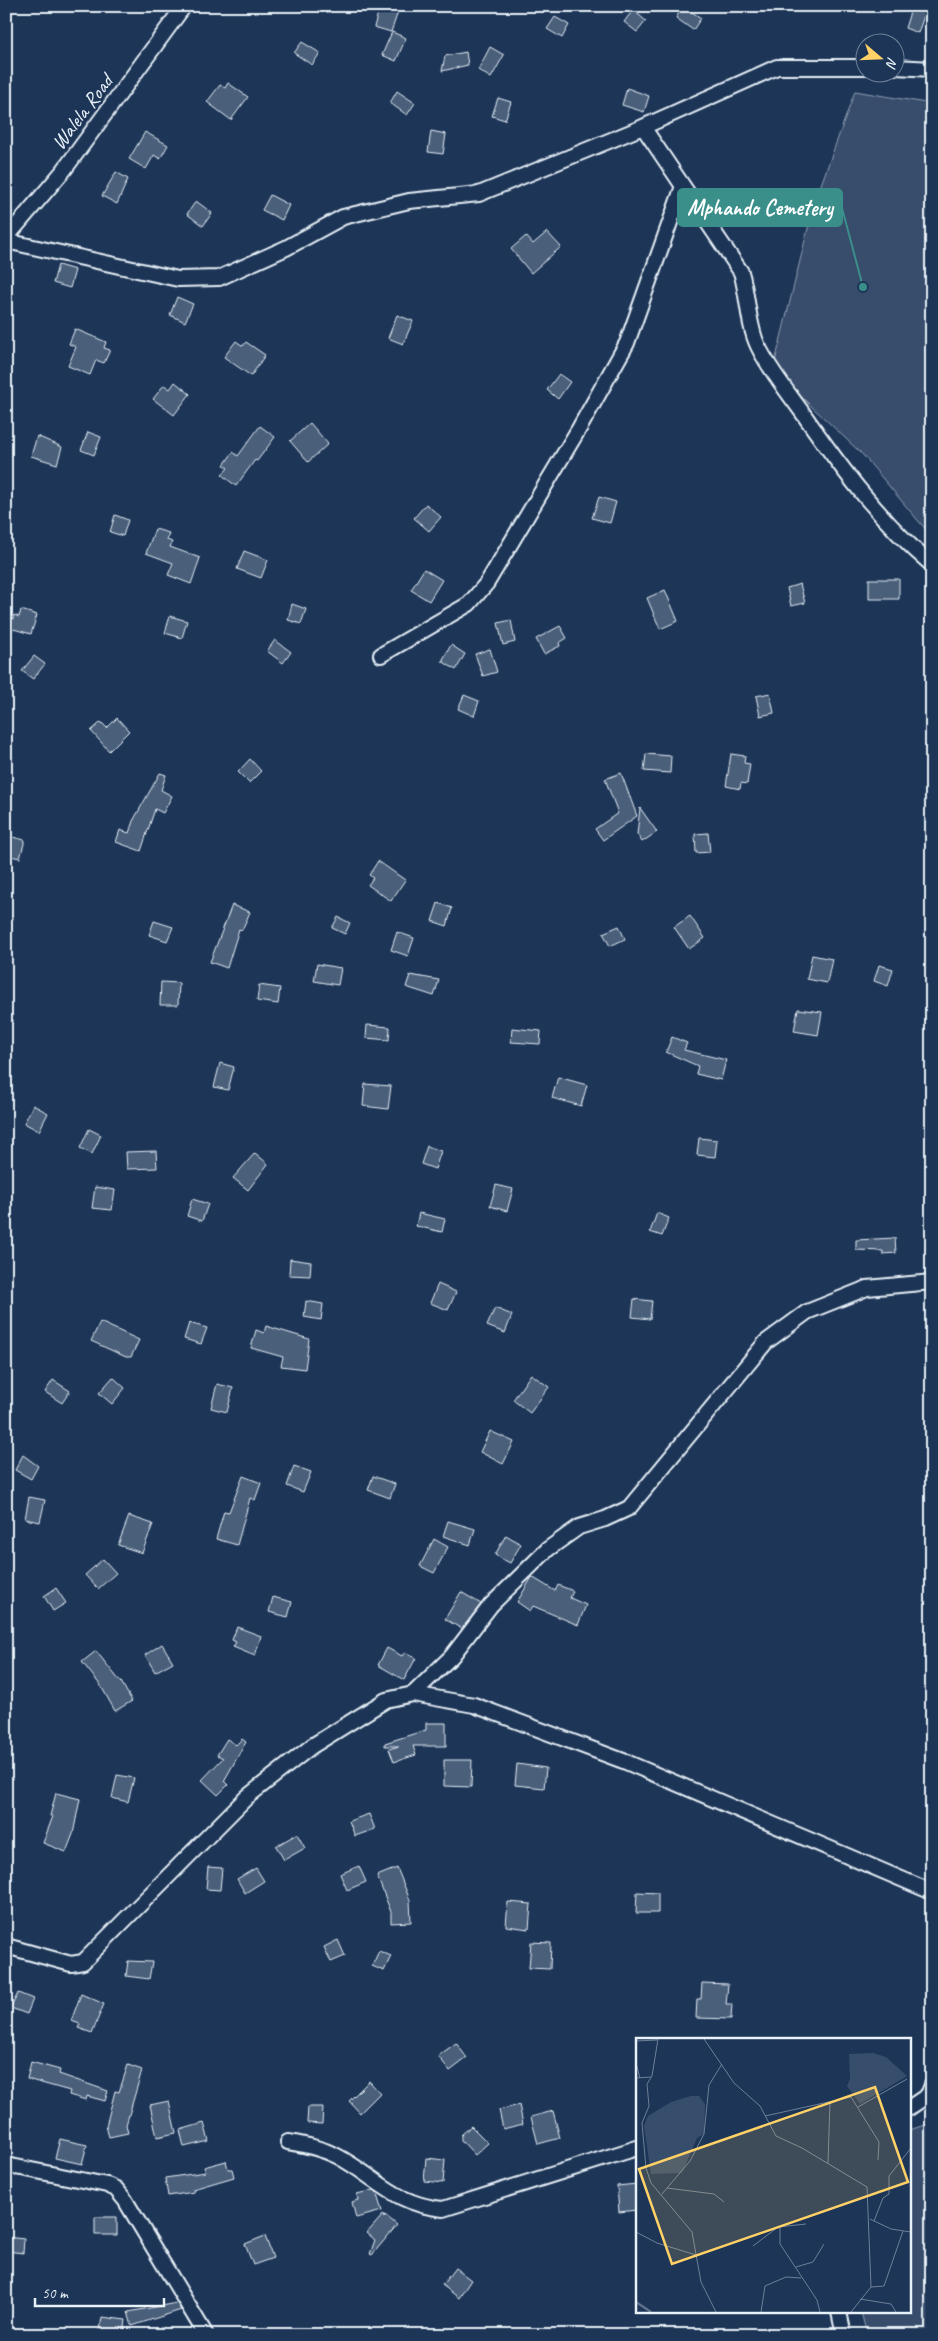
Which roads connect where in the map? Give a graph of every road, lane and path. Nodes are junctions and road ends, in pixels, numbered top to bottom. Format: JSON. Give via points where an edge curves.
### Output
{"nodes":[{"id":1,"x":184,"y":6,"type":"edge"},
{"id":2,"x":856,"y":67,"type":"edge"},
{"id":3,"x":906,"y":68,"type":"edge"},
{"id":4,"x":932,"y":69,"type":"edge"},
{"id":5,"x":644,"y":127,"type":"junction"},
{"id":6,"x":683,"y":186,"type":"junction"},
{"id":7,"x":6,"y":240,"type":"edge"},
{"id":8,"x":932,"y":565,"type":"edge"},
{"id":9,"x":381,"y":655,"type":"dead end"},
{"id":10,"x":932,"y":1282,"type":"edge"},
{"id":11,"x":413,"y":1694,"type":"junction"},
{"id":12,"x":932,"y":1892,"type":"edge"},
{"id":13,"x":6,"y":1946,"type":"edge"},
{"id":14,"x":932,"y":2085,"type":"edge"},
{"id":15,"x":910,"y":2107,"type":"edge"},
{"id":16,"x":288,"y":2142,"type":"dead end"},
{"id":17,"x":636,"y":2148,"type":"edge"},
{"id":18,"x":6,"y":2165,"type":"edge"},
{"id":19,"x":839,"y":2314,"type":"edge"},
{"id":20,"x":206,"y":2335,"type":"edge"},
{"id":21,"x":844,"y":2335,"type":"edge"}],
"edges":[{"from":1,"to":7,"type":"street","name":"Walela Road","via":[[64,170]]},
{"from":2,"to":5,"type":"street","via":[[776,67]]},
{"from":3,"to":4,"type":"street"},
{"from":5,"to":6,"type":"street"},
{"from":5,"to":7,"type":"street","via":[[479,194],[409,201],[343,217],[286,248],[219,278],[178,279]]},
{"from":6,"to":8,"type":"street","via":[[741,272],[757,345],[787,391],[848,478],[901,539]]},
{"from":6,"to":9,"type":"street","via":[[627,343],[487,583],[469,604]]},
{"from":10,"to":11,"type":"street","via":[[867,1288],[807,1312],[766,1342],[630,1508],[579,1527],[554,1544],[490,1605],[452,1656]]},
{"from":11,"to":12,"type":"street","via":[[474,1705],[599,1752]]},
{"from":11,"to":13,"type":"street","via":[[386,1700],[312,1746],[247,1797],[83,1962],[71,1964]]},
{"from":14,"to":15,"type":"street","via":[[928,2095]]},
{"from":16,"to":17,"type":"street","via":[[317,2147],[338,2156],[403,2200],[443,2209]]},
{"from":18,"to":20,"type":"street","via":[[116,2189]]},
{"from":19,"to":21,"type":"street"}]}
